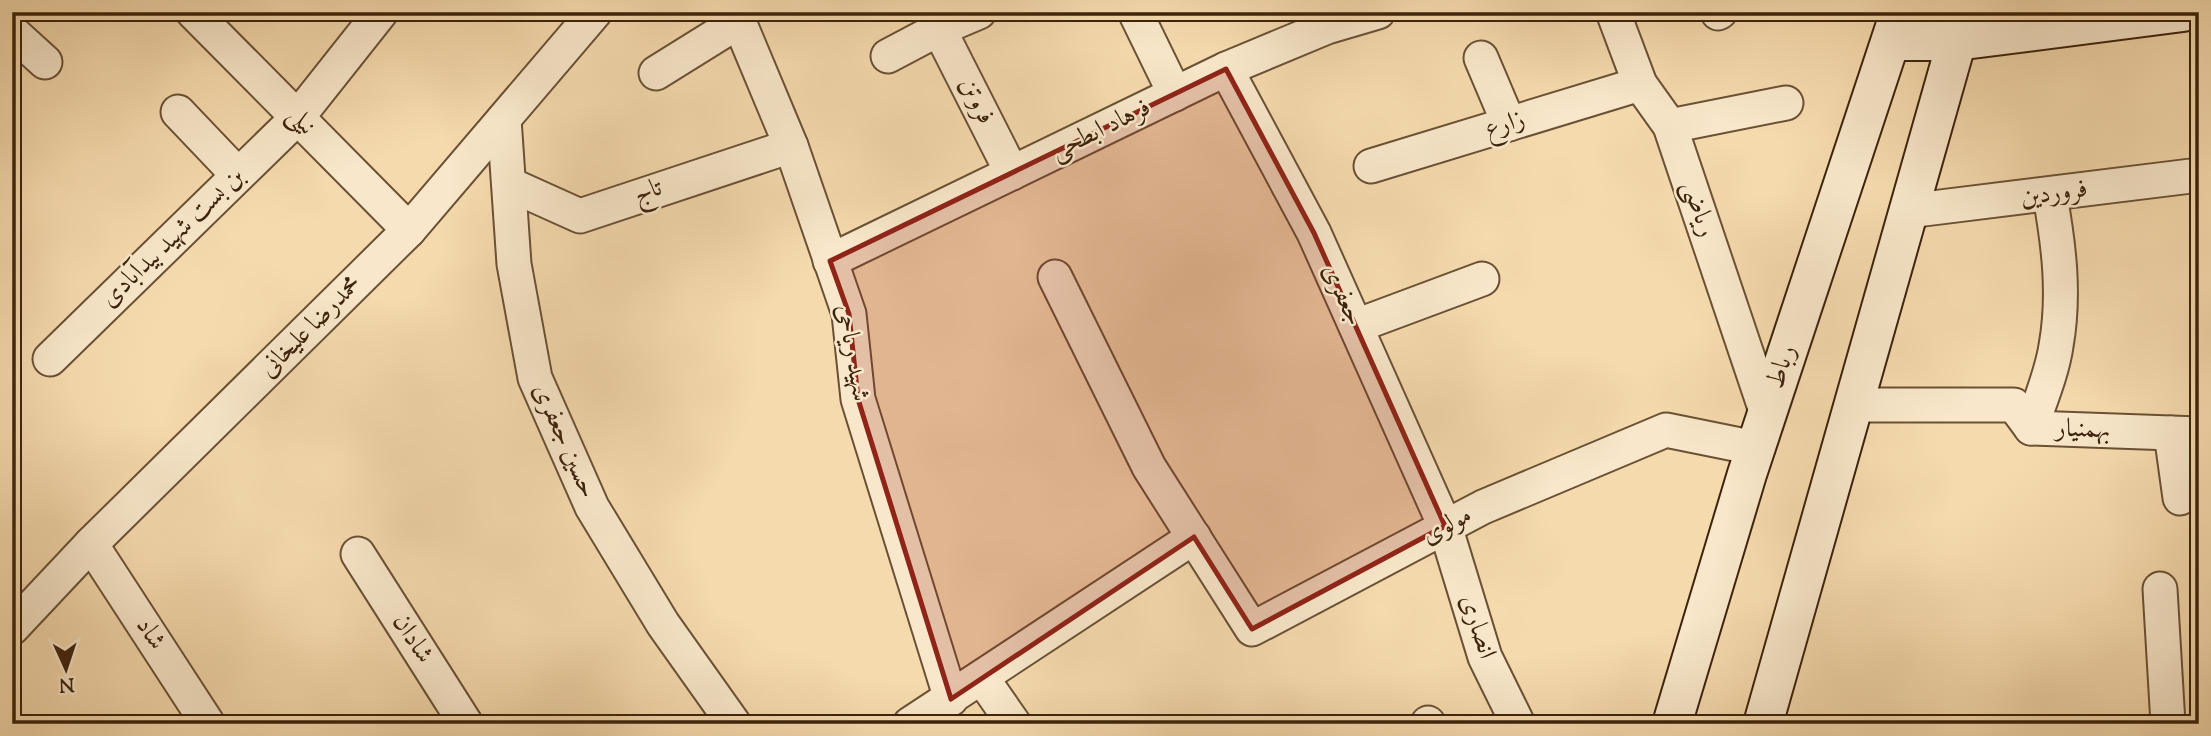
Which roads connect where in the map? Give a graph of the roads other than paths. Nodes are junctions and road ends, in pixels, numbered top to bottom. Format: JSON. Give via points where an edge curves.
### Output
{"nodes":[{"id":1,"x":194,"y":12,"type":"edge"},
{"id":2,"x":381,"y":12,"type":"edge"},
{"id":3,"x":596,"y":12,"type":"edge"},
{"id":4,"x":979,"y":12,"type":"edge"},
{"id":5,"x":1135,"y":12,"type":"edge"},
{"id":6,"x":1378,"y":12,"type":"edge"},
{"id":7,"x":1613,"y":12,"type":"edge"},
{"id":8,"x":2183,"y":12,"type":"edge"},
{"id":9,"x":737,"y":17,"type":"edge"},
{"id":10,"x":1896,"y":27,"type":"edge"},
{"id":11,"x":1961,"y":27,"type":"edge"},
{"id":12,"x":939,"y":29,"type":"junction"},
{"id":13,"x":12,"y":32,"type":"edge"},
{"id":14,"x":888,"y":56,"type":"dead end"},
{"id":15,"x":1481,"y":58,"type":"dead end"},
{"id":16,"x":45,"y":62,"type":"dead end"},
{"id":17,"x":1226,"y":69,"type":"junction"},
{"id":18,"x":656,"y":74,"type":"dead end"},
{"id":19,"x":1640,"y":84,"type":"junction"},
{"id":20,"x":1175,"y":94,"type":"junction"},
{"id":21,"x":1786,"y":103,"type":"dead end"},
{"id":22,"x":178,"y":112,"type":"dead end"},
{"id":23,"x":297,"y":118,"type":"junction"},
{"id":24,"x":504,"y":119,"type":"junction"},
{"id":25,"x":1509,"y":124,"type":"junction"},
{"id":26,"x":1670,"y":126,"type":"junction"},
{"id":27,"x":791,"y":146,"type":"junction"},
{"id":28,"x":1371,"y":166,"type":"dead end"},
{"id":29,"x":1012,"y":173,"type":"junction"},
{"id":30,"x":238,"y":175,"type":"junction"},
{"id":31,"x":2199,"y":175,"type":"edge"},
{"id":32,"x":509,"y":184,"type":"junction"},
{"id":33,"x":2050,"y":196,"type":"junction"},
{"id":34,"x":1908,"y":211,"type":"junction"},
{"id":35,"x":409,"y":230,"type":"junction"},
{"id":36,"x":830,"y":261,"type":"junction"},
{"id":37,"x":1055,"y":277,"type":"dead end"},
{"id":38,"x":1482,"y":279,"type":"dead end"},
{"id":39,"x":1356,"y":327,"type":"junction"},
{"id":40,"x":50,"y":359,"type":"dead end"},
{"id":41,"x":1854,"y":405,"type":"junction"},
{"id":42,"x":2031,"y":428,"type":"junction"},
{"id":43,"x":1761,"y":431,"type":"junction"},
{"id":44,"x":2185,"y":433,"type":"edge"},
{"id":45,"x":2180,"y":498,"type":"dead end"},
{"id":46,"x":1445,"y":526,"type":"junction"},
{"id":47,"x":1194,"y":537,"type":"junction"},
{"id":48,"x":91,"y":544,"type":"junction"},
{"id":49,"x":358,"y":554,"type":"dead end"},
{"id":50,"x":2160,"y":589,"type":"dead end"},
{"id":51,"x":12,"y":628,"type":"edge"},
{"id":52,"x":982,"y":678,"type":"junction"},
{"id":53,"x":951,"y":699,"type":"junction"},
{"id":54,"x":208,"y":724,"type":"edge"},
{"id":55,"x":466,"y":724,"type":"edge"},
{"id":56,"x":734,"y":724,"type":"edge"},
{"id":57,"x":911,"y":724,"type":"edge"},
{"id":58,"x":1014,"y":724,"type":"edge"},
{"id":59,"x":1518,"y":724,"type":"edge"},
{"id":60,"x":1672,"y":724,"type":"edge"},
{"id":61,"x":1763,"y":724,"type":"edge"},
{"id":62,"x":2168,"y":724,"type":"edge"}],
"edges":[{"from":1,"to":23,"type":"street","name":"نیلی"},
{"from":2,"to":23,"type":"street","name":"بن بست شهید بیدآبادی"},
{"from":3,"to":24,"type":"street","name":"محمدرضا علیخانی"},
{"from":4,"to":12,"type":"street"},
{"from":5,"to":20,"type":"street"},
{"from":6,"to":17,"type":"street","name":"فرهاد ابطحی","via":[[1327,27]]},
{"from":7,"to":19,"type":"street","name":"ریاضی"},
{"from":8,"to":11,"type":"main road"},
{"from":9,"to":18,"type":"street"},
{"from":9,"to":27,"type":"street","name":"شهید ریاحی"},
{"from":10,"to":11,"type":"main road"},
{"from":10,"to":43,"type":"main road","name":"رباط"},
{"from":11,"to":34,"type":"main road"},
{"from":12,"to":14,"type":"street"},
{"from":12,"to":29,"type":"street","name":"فروتن"},
{"from":13,"to":16,"type":"street"},
{"from":15,"to":25,"type":"street"},
{"from":17,"to":20,"type":"street","name":"فرهاد ابطحی"},
{"from":17,"to":39,"type":"street","name":"جعفری","via":[[1314,233]]},
{"from":19,"to":25,"type":"street","name":"زارع"},
{"from":19,"to":26,"type":"street","name":"ریاضی"},
{"from":20,"to":29,"type":"street","name":"فرهاد ابطحی"},
{"from":21,"to":26,"type":"street"},
{"from":22,"to":30,"type":"street"},
{"from":23,"to":30,"type":"street","name":"بن بست شهید بیدآبادی"},
{"from":23,"to":35,"type":"street","name":"نیلی"},
{"from":24,"to":32,"type":"street","name":"حسین جعفری"},
{"from":24,"to":35,"type":"street","name":"محمدرضا علیخانی"},
{"from":25,"to":28,"type":"street","name":"زارع"},
{"from":26,"to":43,"type":"street","name":"ریاضی"},
{"from":27,"to":32,"type":"street","name":"تاج","via":[[580,216]]},
{"from":27,"to":36,"type":"street","name":"شهید ریاحی"},
{"from":29,"to":36,"type":"street","name":"فرهاد ابطحی"},
{"from":30,"to":40,"type":"street","name":"بن بست شهید بیدآبادی"},
{"from":31,"to":33,"type":"street","name":"فروردین"},
{"from":32,"to":56,"type":"street","name":"حسین جعفری","via":[[514,264],[535,378],[592,507],[663,624]]},
{"from":33,"to":34,"type":"street","name":"فروردین"},
{"from":33,"to":42,"type":"street","via":[[2060,246],[2061,296],[2056,348]]},
{"from":34,"to":41,"type":"main road"},
{"from":35,"to":48,"type":"street","name":"محمدرضا علیخانی"},
{"from":36,"to":53,"type":"street","name":"شهید ریاحی","via":[[849,314],[858,399]]},
{"from":37,"to":47,"type":"street","name":"مولوی","via":[[1149,467]]},
{"from":38,"to":39,"type":"street"},
{"from":39,"to":46,"type":"street","name":"جعفری"},
{"from":41,"to":42,"type":"street","name":"بهمنیار","via":[[2014,405]]},
{"from":41,"to":61,"type":"main road"},
{"from":42,"to":44,"type":"street","name":"بهمنیار"},
{"from":43,"to":46,"type":"street","name":"مولوی","via":[[1666,430]]},
{"from":43,"to":60,"type":"main road","name":"رباط"},
{"from":44,"to":45,"type":"street"},
{"from":46,"to":47,"type":"street","name":"مولوی","via":[[1252,629]]},
{"from":46,"to":59,"type":"street","name":"انصاری","via":[[1485,657]]},
{"from":47,"to":52,"type":"street"},
{"from":48,"to":51,"type":"street","name":"محمدرضا علیخانی"},
{"from":48,"to":54,"type":"street","name":"شاد"},
{"from":49,"to":55,"type":"street","name":"شادان"},
{"from":50,"to":62,"type":"street"},
{"from":52,"to":53,"type":"street"},
{"from":52,"to":58,"type":"street"},
{"from":53,"to":57,"type":"street"}]}
